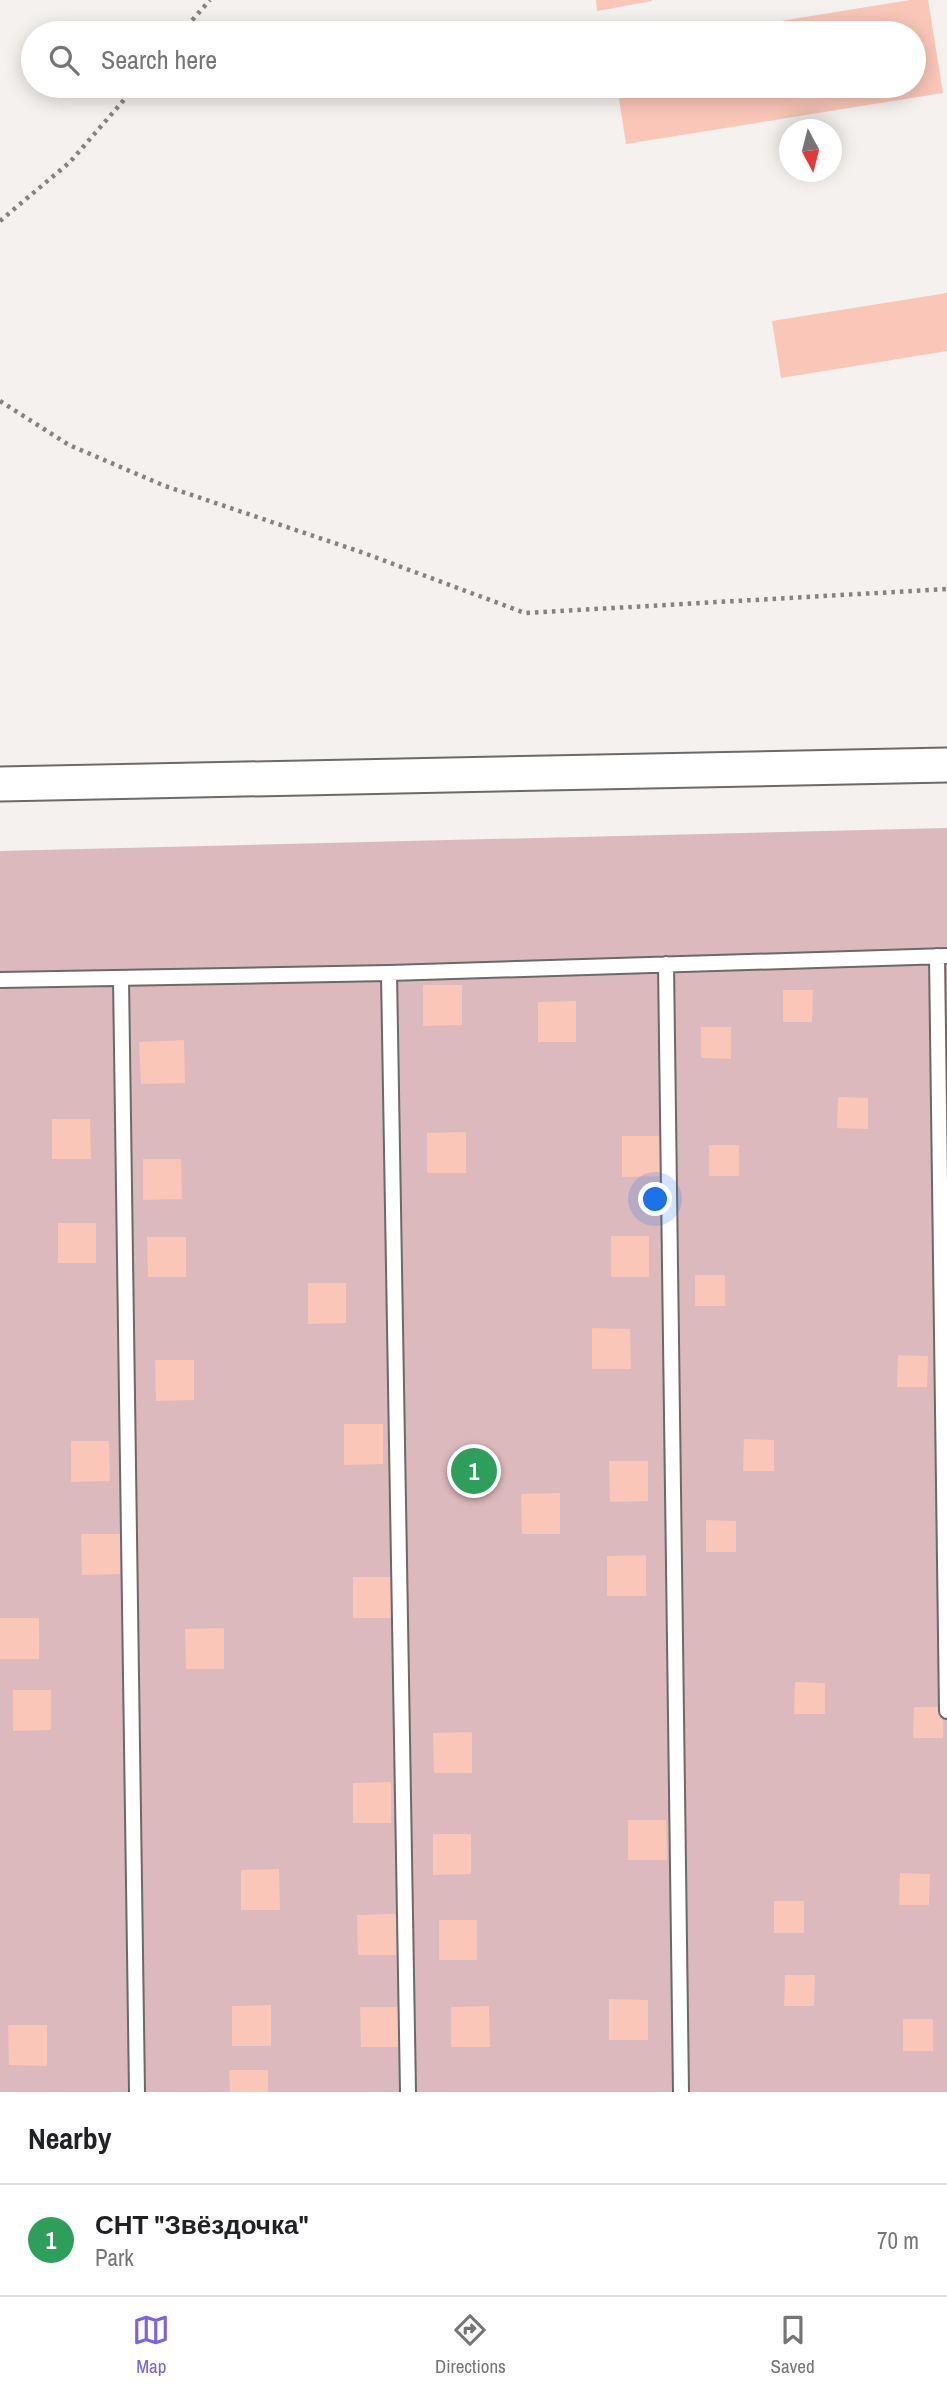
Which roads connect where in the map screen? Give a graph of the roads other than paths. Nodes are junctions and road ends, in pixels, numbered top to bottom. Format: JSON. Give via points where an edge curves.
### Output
{"nodes":[{"id":1,"x":947,"y":765,"type":"edge"},
{"id":2,"x":0,"y":784,"type":"edge"},
{"id":3,"x":942,"y":956,"type":"edge"},
{"id":4,"x":666,"y":964,"type":"junction"},
{"id":5,"x":389,"y":973,"type":"junction"},
{"id":6,"x":121,"y":979,"type":"junction"},
{"id":7,"x":0,"y":981,"type":"edge"},
{"id":8,"x":947,"y":1712,"type":"edge"},
{"id":9,"x":136,"y":2092,"type":"edge"},
{"id":10,"x":408,"y":2092,"type":"edge"},
{"id":11,"x":681,"y":2092,"type":"edge"}],
"edges":[{"from":1,"to":2,"type":"street"},
{"from":3,"to":4,"type":"lane"},
{"from":3,"to":8,"type":"lane"},
{"from":4,"to":5,"type":"lane"},
{"from":4,"to":11,"type":"lane"},
{"from":5,"to":6,"type":"lane"},
{"from":5,"to":10,"type":"lane"},
{"from":6,"to":7,"type":"lane"},
{"from":6,"to":9,"type":"lane"}]}
